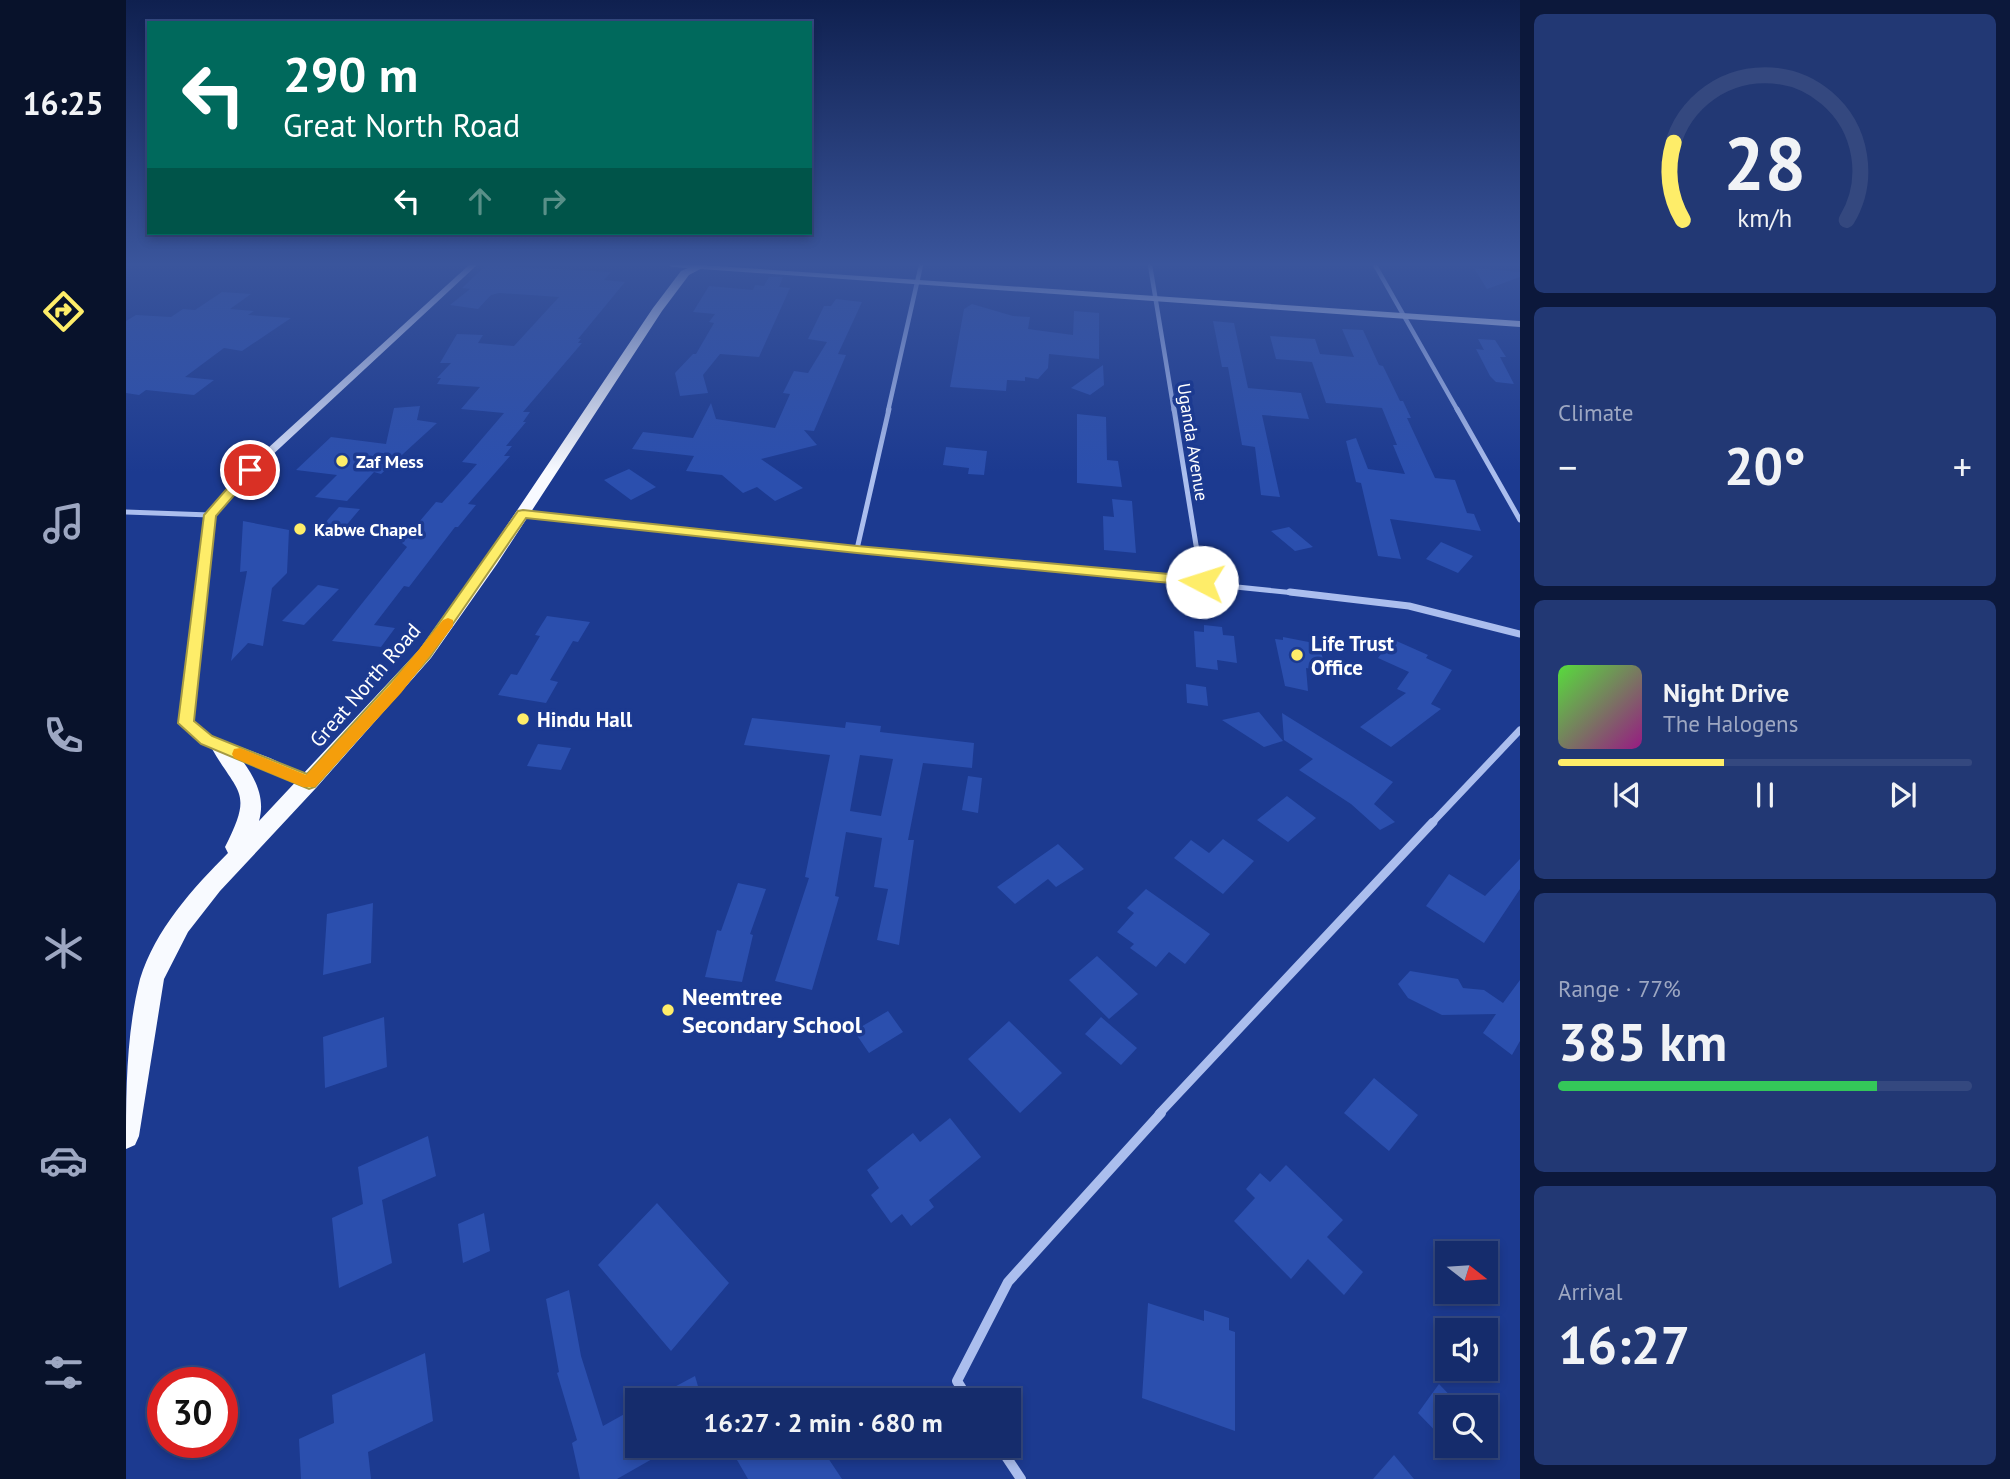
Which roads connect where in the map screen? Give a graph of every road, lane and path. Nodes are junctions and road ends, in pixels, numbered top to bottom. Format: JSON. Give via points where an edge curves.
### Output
{"nodes":[{"id":1,"x":398,"y":334,"type":"edge"},
{"id":2,"x":641,"y":334,"type":"edge"},
{"id":3,"x":905,"y":334,"type":"edge"},
{"id":4,"x":1162,"y":334,"type":"edge"},
{"id":5,"x":1415,"y":334,"type":"edge"},
{"id":6,"x":126,"y":512,"type":"edge"},
{"id":7,"x":523,"y":514,"type":"junction"},
{"id":8,"x":210,"y":515,"type":"junction"},
{"id":9,"x":1520,"y":520,"type":"edge"},
{"id":10,"x":857,"y":550,"type":"junction"},
{"id":11,"x":1202,"y":582,"type":"junction"},
{"id":12,"x":1520,"y":634,"type":"edge"},
{"id":13,"x":1520,"y":730,"type":"edge"},
{"id":14,"x":221,"y":747,"type":"junction"},
{"id":15,"x":309,"y":783,"type":"junction"},
{"id":16,"x":212,"y":884,"type":"junction"},
{"id":17,"x":126,"y":1136,"type":"edge"},
{"id":18,"x":961,"y":1388,"type":"edge"},
{"id":19,"x":1007,"y":1458,"type":"edge"},
{"id":20,"x":1021,"y":1479,"type":"edge"}],
"edges":[{"from":1,"to":8,"type":"main road","via":[[250,470]]},
{"from":2,"to":7,"type":"highway","name":"Great North Road"},
{"from":3,"to":10,"type":"street"},
{"from":4,"to":11,"type":"street","name":"Uganda Avenue"},
{"from":5,"to":9,"type":"street"},
{"from":6,"to":8,"type":"street"},
{"from":7,"to":10,"type":"street"},
{"from":7,"to":15,"type":"highway","name":"Great North Road","via":[[425,654]]},
{"from":8,"to":14,"type":"main road","via":[[186,723]]},
{"from":10,"to":11,"type":"street"},
{"from":11,"to":12,"type":"street","via":[[1409,606]]},
{"from":13,"to":18,"type":"street","via":[[1203,1066],[1008,1282],[957,1381]]},
{"from":14,"to":15,"type":"main road"},
{"from":14,"to":16,"type":"highway","via":[[244,778],[253,806],[249,826]]},
{"from":15,"to":16,"type":"highway","name":"Great North Road"},
{"from":16,"to":17,"type":"highway","name":"Great North Road","via":[[180,925],[152,979]]},
{"from":19,"to":20,"type":"street"}]}
